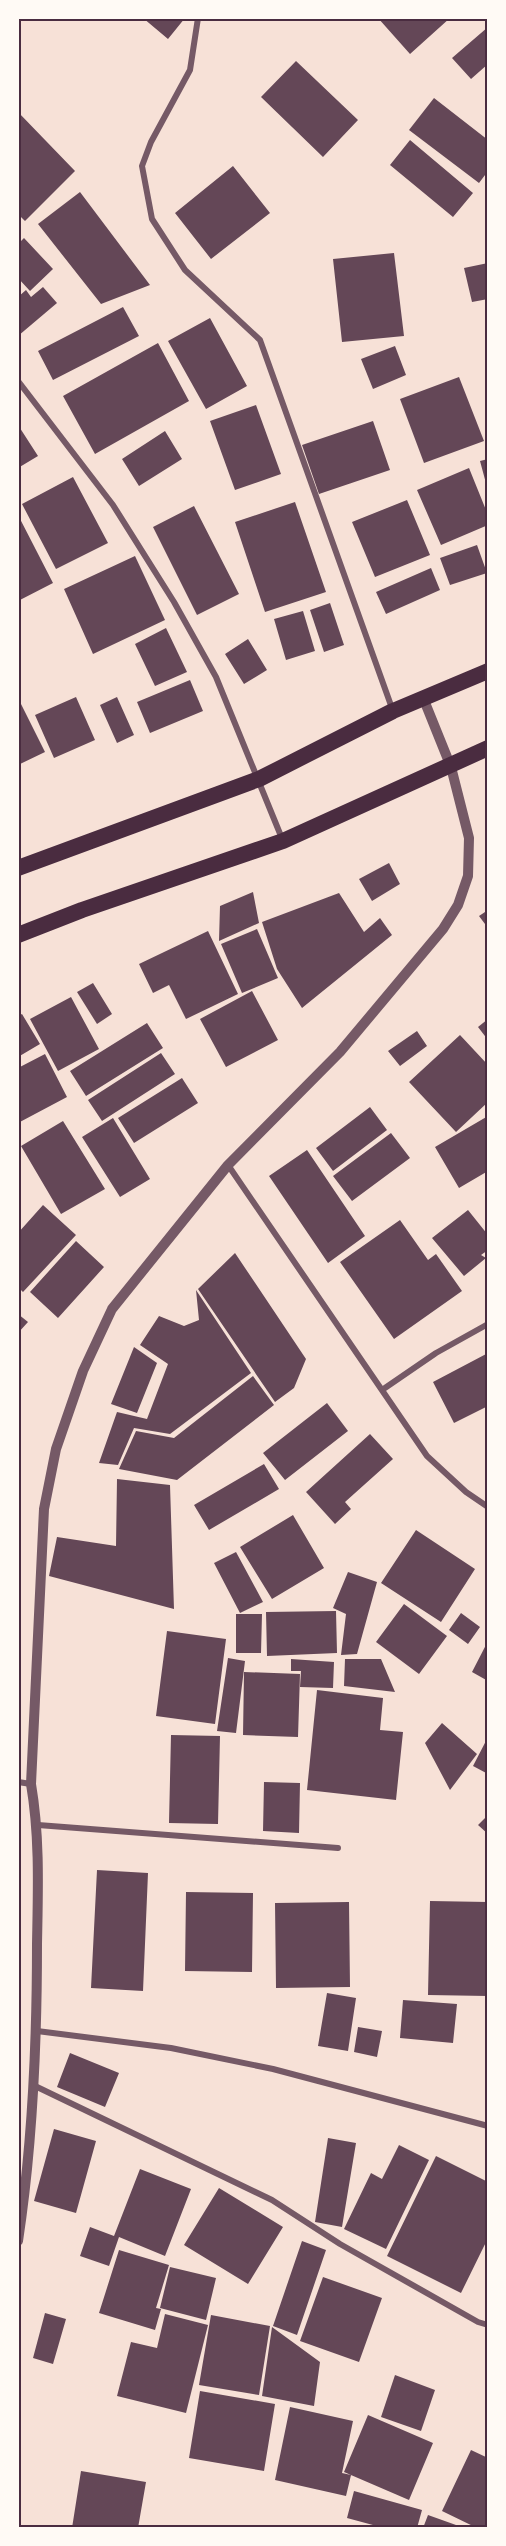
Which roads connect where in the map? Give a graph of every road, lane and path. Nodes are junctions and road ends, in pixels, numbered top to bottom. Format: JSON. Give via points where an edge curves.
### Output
{"nodes":[{"id":1,"x":198,"y":18,"type":"edge"},
{"id":2,"x":18,"y":381,"type":"edge"},
{"id":3,"x":488,"y":671,"type":"edge"},
{"id":4,"x":424,"y":700,"type":"junction"},
{"id":5,"x":393,"y":711,"type":"junction"},
{"id":6,"x":488,"y":748,"type":"edge"},
{"id":7,"x":451,"y":767,"type":"junction"},
{"id":8,"x":260,"y":779,"type":"junction"},
{"id":9,"x":284,"y":841,"type":"junction"},
{"id":10,"x":18,"y":868,"type":"edge"},
{"id":11,"x":18,"y":935,"type":"edge"},
{"id":12,"x":228,"y":1165,"type":"junction"},
{"id":13,"x":488,"y":1324,"type":"edge"},
{"id":14,"x":382,"y":1389,"type":"junction"},
{"id":15,"x":488,"y":1507,"type":"edge"},
{"id":16,"x":18,"y":1782,"type":"edge"},
{"id":17,"x":32,"y":1784,"type":"junction"},
{"id":18,"x":38,"y":1825,"type":"junction"},
{"id":19,"x":338,"y":1848,"type":"dead end"},
{"id":20,"x":37,"y":2031,"type":"junction"},
{"id":21,"x":35,"y":2086,"type":"junction"},
{"id":22,"x":488,"y":2126,"type":"edge"},
{"id":23,"x":18,"y":2241,"type":"edge"},
{"id":24,"x":488,"y":2325,"type":"edge"}],
"edges":[{"from":1,"to":5,"type":"street","via":[[190,70],[142,166],[152,219],[186,270],[260,340]]},
{"from":2,"to":8,"type":"street","via":[[113,505],[174,602],[216,677]]},
{"from":3,"to":4,"type":"highway"},
{"from":4,"to":5,"type":"highway"},
{"from":4,"to":7,"type":"street"},
{"from":5,"to":8,"type":"highway"},
{"from":6,"to":7,"type":"highway"},
{"from":7,"to":9,"type":"highway"},
{"from":7,"to":12,"type":"street","via":[[469,838],[468,876],[458,905],[443,929],[340,1052]]},
{"from":8,"to":9,"type":"street"},
{"from":8,"to":10,"type":"highway"},
{"from":9,"to":11,"type":"highway"},
{"from":12,"to":14,"type":"street"},
{"from":12,"to":17,"type":"street","via":[[112,1309],[83,1371],[56,1449],[44,1509]]},
{"from":13,"to":14,"type":"street"},
{"from":14,"to":15,"type":"street","via":[[427,1456]]},
{"from":16,"to":17,"type":"street"},
{"from":17,"to":18,"type":"street"},
{"from":18,"to":19,"type":"street"},
{"from":18,"to":20,"type":"street"},
{"from":20,"to":21,"type":"street"},
{"from":20,"to":22,"type":"street","via":[[171,2048],[273,2069]]},
{"from":21,"to":23,"type":"street","via":[[30,2162]]},
{"from":21,"to":24,"type":"street","via":[[272,2200],[340,2244]]}]}
